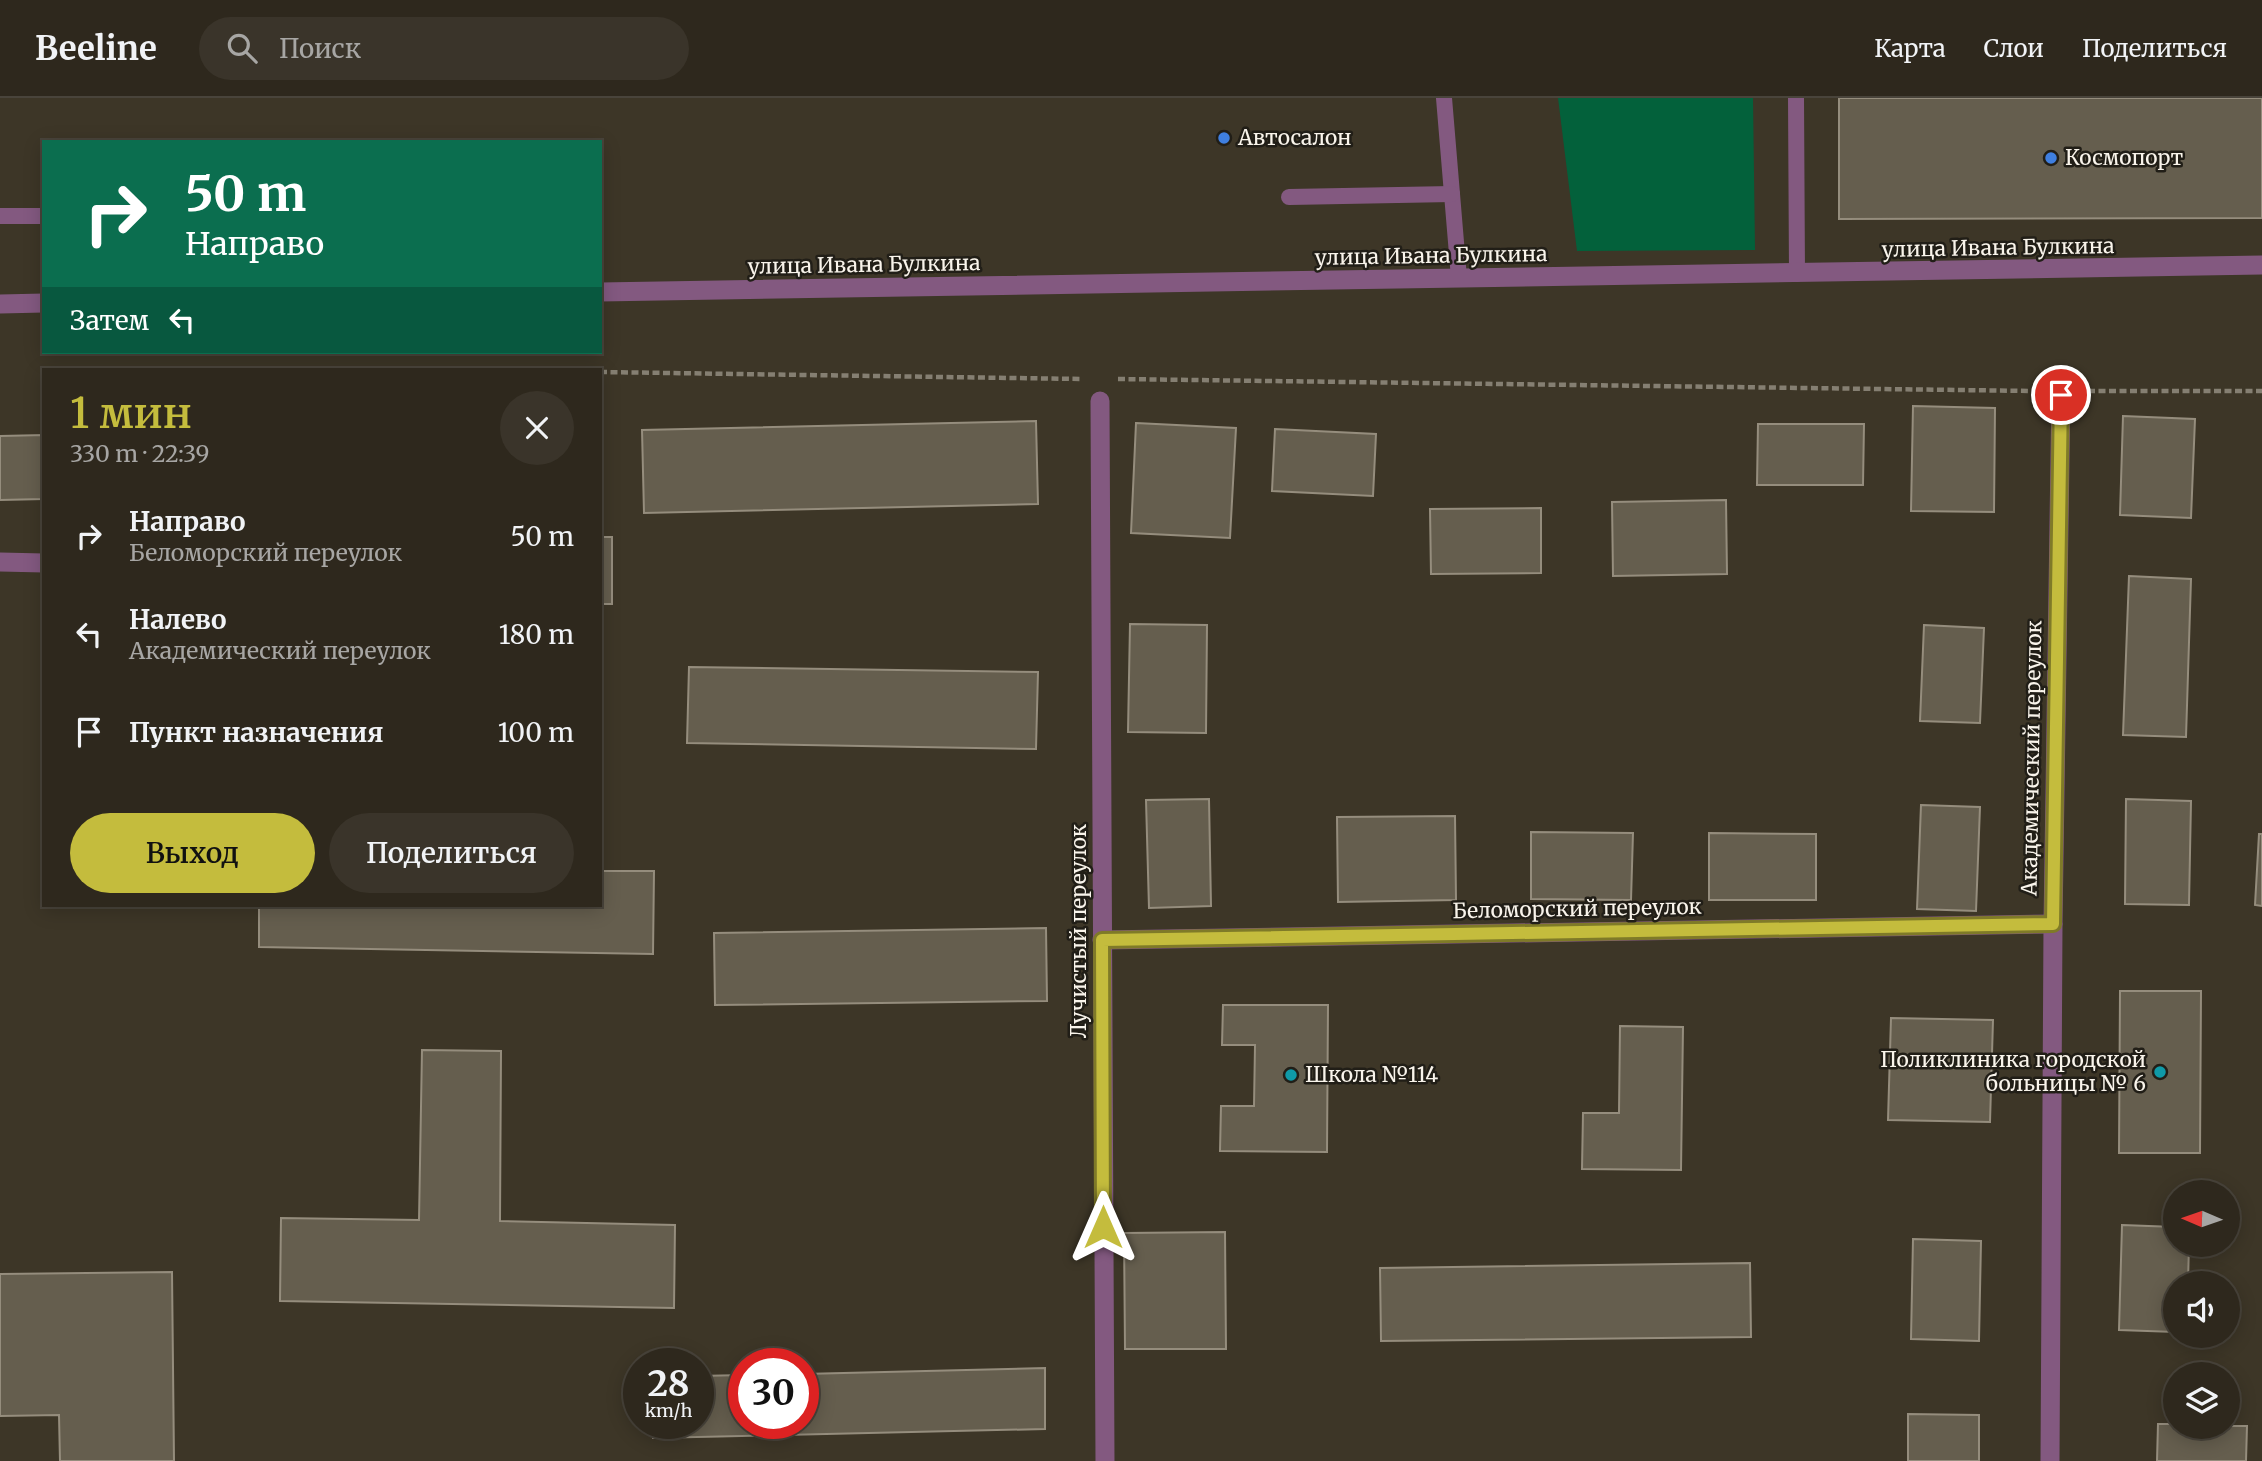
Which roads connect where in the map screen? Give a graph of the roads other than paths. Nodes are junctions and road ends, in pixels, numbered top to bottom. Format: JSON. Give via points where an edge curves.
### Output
{"nodes":[{"id":1,"x":1444,"y":98,"type":"edge"},
{"id":2,"x":1797,"y":98,"type":"edge"},
{"id":3,"x":1452,"y":194,"type":"junction"},
{"id":4,"x":1289,"y":197,"type":"dead end"},
{"id":5,"x":0,"y":216,"type":"edge"},
{"id":6,"x":42,"y":216,"type":"edge"},
{"id":7,"x":2262,"y":265,"type":"edge"},
{"id":8,"x":1797,"y":274,"type":"junction"},
{"id":9,"x":1459,"y":278,"type":"junction"},
{"id":10,"x":602,"y":292,"type":"edge"},
{"id":11,"x":42,"y":303,"type":"edge"},
{"id":12,"x":0,"y":304,"type":"edge"},
{"id":13,"x":2061,"y":391,"type":"road end"},
{"id":14,"x":1100,"y":401,"type":"dead end"},
{"id":15,"x":0,"y":562,"type":"edge"},
{"id":16,"x":42,"y":563,"type":"edge"},
{"id":17,"x":2053,"y":924,"type":"junction"},
{"id":18,"x":1102,"y":940,"type":"junction"},
{"id":19,"x":1105,"y":1461,"type":"edge"},
{"id":20,"x":2050,"y":1461,"type":"edge"}],
"edges":[{"from":1,"to":3,"type":"lane"},
{"from":2,"to":8,"type":"lane"},
{"from":3,"to":4,"type":"lane"},
{"from":3,"to":9,"type":"lane"},
{"from":5,"to":6,"type":"lane"},
{"from":7,"to":8,"type":"street","name":"улица Ивана Булкина"},
{"from":8,"to":9,"type":"street","name":"улица Ивана Булкина"},
{"from":9,"to":10,"type":"street","name":"улица Ивана Булкина"},
{"from":11,"to":12,"type":"street"},
{"from":13,"to":17,"type":"street","name":"Академический переулок"},
{"from":14,"to":18,"type":"street","name":"Лучистый переулок"},
{"from":15,"to":16,"type":"street"},
{"from":17,"to":18,"type":"street","name":"Беломорский переулок"},
{"from":17,"to":20,"type":"street","name":"Академический переулок"},
{"from":18,"to":19,"type":"street","name":"Лучистый переулок"}]}
